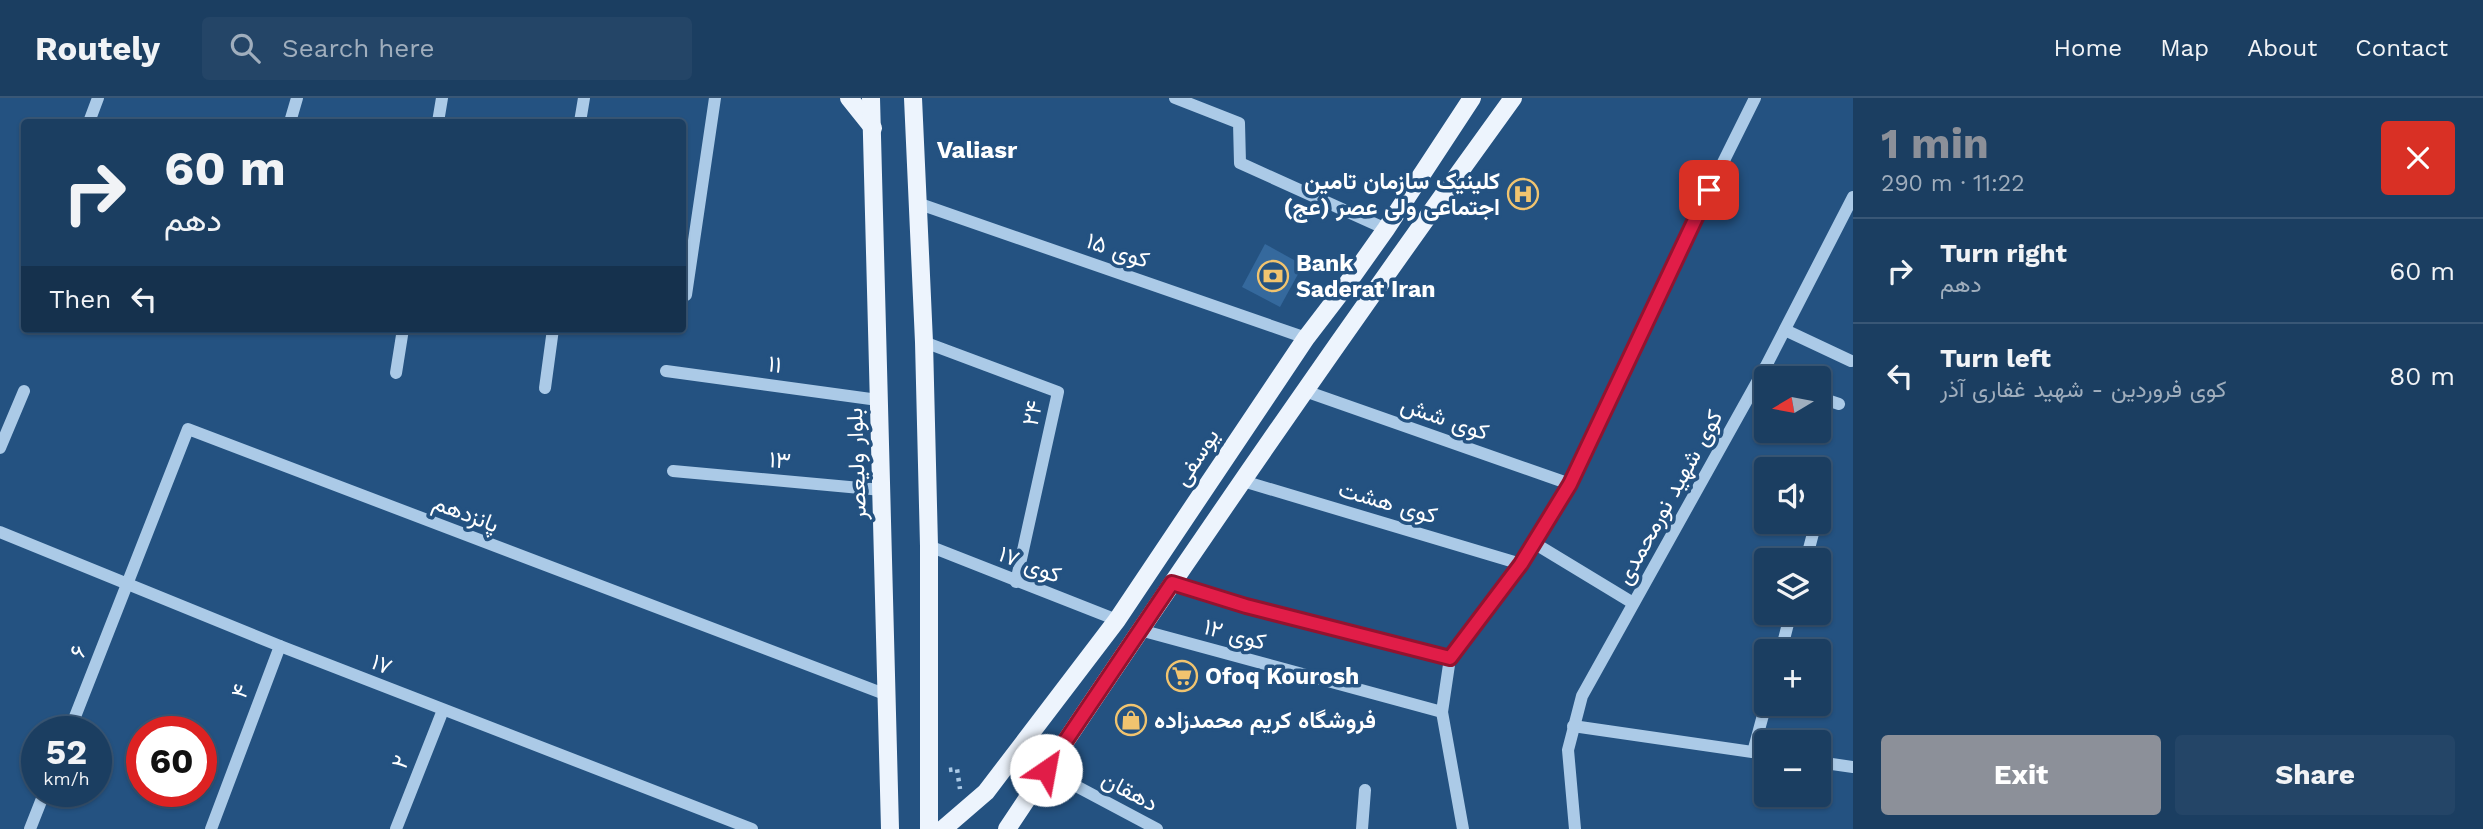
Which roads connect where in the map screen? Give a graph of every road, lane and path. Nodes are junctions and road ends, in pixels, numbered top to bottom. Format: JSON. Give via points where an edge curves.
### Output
{"nodes":[{"id":1,"x":98,"y":98,"type":"edge"},
{"id":2,"x":297,"y":98,"type":"edge"},
{"id":3,"x":442,"y":98,"type":"edge"},
{"id":4,"x":584,"y":98,"type":"edge"},
{"id":5,"x":715,"y":98,"type":"edge"},
{"id":6,"x":849,"y":98,"type":"edge"},
{"id":7,"x":871,"y":98,"type":"edge"},
{"id":8,"x":913,"y":98,"type":"edge"},
{"id":9,"x":1175,"y":98,"type":"edge"},
{"id":10,"x":1472,"y":98,"type":"edge"},
{"id":11,"x":1755,"y":98,"type":"edge"},
{"id":12,"x":1507,"y":100,"type":"edge"},
{"id":13,"x":90,"y":119,"type":"edge"},
{"id":14,"x":291,"y":119,"type":"edge"},
{"id":15,"x":438,"y":119,"type":"edge"},
{"id":16,"x":580,"y":119,"type":"edge"},
{"id":17,"x":873,"y":128,"type":"junction"},
{"id":18,"x":1853,"y":197,"type":"edge"},
{"id":19,"x":917,"y":203,"type":"junction"},
{"id":20,"x":1385,"y":229,"type":"junction"},
{"id":21,"x":686,"y":295,"type":"dead end"},
{"id":22,"x":1785,"y":330,"type":"junction"},
{"id":23,"x":402,"y":333,"type":"edge"},
{"id":24,"x":552,"y":333,"type":"edge"},
{"id":25,"x":1306,"y":338,"type":"junction"},
{"id":26,"x":924,"y":342,"type":"junction"},
{"id":27,"x":1851,"y":360,"type":"edge"},
{"id":28,"x":1769,"y":366,"type":"edge"},
{"id":29,"x":666,"y":371,"type":"dead end"},
{"id":30,"x":396,"y":373,"type":"dead end"},
{"id":31,"x":545,"y":388,"type":"dead end"},
{"id":32,"x":23,"y":391,"type":"dead end"},
{"id":33,"x":1305,"y":391,"type":"junction"},
{"id":34,"x":1754,"y":395,"type":"edge"},
{"id":35,"x":878,"y":400,"type":"junction"},
{"id":36,"x":1831,"y":401,"type":"edge"},
{"id":37,"x":1839,"y":404,"type":"dead end"},
{"id":38,"x":0,"y":448,"type":"edge"},
{"id":39,"x":673,"y":471,"type":"dead end"},
{"id":40,"x":1242,"y":481,"type":"junction"},
{"id":41,"x":1570,"y":484,"type":"junction"},
{"id":42,"x":882,"y":490,"type":"junction"},
{"id":43,"x":0,"y":531,"type":"edge"},
{"id":44,"x":1534,"y":543,"type":"junction"},
{"id":45,"x":929,"y":546,"type":"junction"},
{"id":46,"x":1521,"y":564,"type":"junction"},
{"id":47,"x":1016,"y":582,"type":"junction"},
{"id":48,"x":1172,"y":583,"type":"junction"},
{"id":49,"x":127,"y":585,"type":"junction"},
{"id":50,"x":1633,"y":603,"type":"junction"},
{"id":51,"x":1117,"y":620,"type":"junction"},
{"id":52,"x":1139,"y":630,"type":"junction"},
{"id":53,"x":280,"y":646,"type":"junction"},
{"id":54,"x":1450,"y":658,"type":"junction"},
{"id":55,"x":887,"y":695,"type":"junction"},
{"id":56,"x":443,"y":710,"type":"junction"},
{"id":57,"x":1441,"y":712,"type":"junction"},
{"id":58,"x":75,"y":716,"type":"edge"},
{"id":59,"x":1573,"y":726,"type":"junction"},
{"id":60,"x":1754,"y":752,"type":"edge"},
{"id":61,"x":1831,"y":764,"type":"edge"},
{"id":62,"x":1853,"y":767,"type":"edge"},
{"id":63,"x":1046,"y":770,"type":"junction"},
{"id":64,"x":1365,"y":790,"type":"dead end"},
{"id":65,"x":39,"y":807,"type":"edge"},
{"id":66,"x":30,"y":829,"type":"edge"},
{"id":67,"x":211,"y":829,"type":"edge"},
{"id":68,"x":396,"y":829,"type":"edge"},
{"id":69,"x":752,"y":829,"type":"edge"},
{"id":70,"x":890,"y":829,"type":"edge"},
{"id":71,"x":929,"y":829,"type":"edge"},
{"id":72,"x":943,"y":829,"type":"edge"},
{"id":73,"x":1007,"y":829,"type":"edge"},
{"id":74,"x":1157,"y":829,"type":"edge"},
{"id":75,"x":1362,"y":829,"type":"edge"},
{"id":76,"x":1463,"y":829,"type":"edge"},
{"id":77,"x":1575,"y":829,"type":"edge"}],
"edges":[{"from":1,"to":13,"type":"street"},
{"from":2,"to":14,"type":"street"},
{"from":3,"to":15,"type":"street"},
{"from":4,"to":16,"type":"street"},
{"from":5,"to":21,"type":"street"},
{"from":6,"to":17,"type":"main road"},
{"from":7,"to":17,"type":"main road","name":"بلوار ولیعصر"},
{"from":8,"to":19,"type":"main road"},
{"from":9,"to":20,"type":"street","via":[[1239,124],[1240,163]]},
{"from":10,"to":20,"type":"main road","name":"یوسفی"},
{"from":11,"to":41,"type":"street"},
{"from":12,"to":33,"type":"main road"},
{"from":17,"to":35,"type":"main road","name":"بلوار ولیعصر"},
{"from":18,"to":22,"type":"street","name":"کوی شهید نورمحمدی"},
{"from":19,"to":25,"type":"street","name":"کوی ۱۵"},
{"from":19,"to":26,"type":"main road"},
{"from":20,"to":25,"type":"main road","name":"یوسفی"},
{"from":22,"to":27,"type":"street"},
{"from":22,"to":28,"type":"street","name":"کوی شهید نورمحمدی"},
{"from":23,"to":30,"type":"street"},
{"from":24,"to":31,"type":"street"},
{"from":25,"to":51,"type":"main road","name":"یوسفی"},
{"from":26,"to":45,"type":"main road"},
{"from":26,"to":47,"type":"street","name":"۲۴","via":[[1058,392]]},
{"from":29,"to":35,"type":"street","name":"۱۱"},
{"from":32,"to":38,"type":"street"},
{"from":33,"to":40,"type":"main road"},
{"from":33,"to":41,"type":"street","name":"کوی شش"},
{"from":34,"to":50,"type":"street","name":"کوی شهید نورمحمدی"},
{"from":35,"to":42,"type":"main road","name":"بلوار ولیعصر"},
{"from":36,"to":37,"type":"street"},
{"from":39,"to":42,"type":"street","name":"۱۳"},
{"from":40,"to":46,"type":"street","name":"کوی هشت"},
{"from":40,"to":48,"type":"main road"},
{"from":41,"to":44,"type":"street"},
{"from":42,"to":55,"type":"main road","name":"بلوار ولیعصر"},
{"from":43,"to":49,"type":"street","name":"۱۷"},
{"from":44,"to":46,"type":"street"},
{"from":44,"to":50,"type":"street"},
{"from":45,"to":47,"type":"street","name":"کوی ۱۷"},
{"from":45,"to":71,"type":"main road"},
{"from":46,"to":54,"type":"street"},
{"from":47,"to":51,"type":"street","name":"کوی ۱۷"},
{"from":48,"to":52,"type":"main road"},
{"from":48,"to":54,"type":"street"},
{"from":49,"to":53,"type":"street","name":"۱۷"},
{"from":49,"to":55,"type":"street","name":"پانزدهم","via":[[188,429]]},
{"from":49,"to":58,"type":"street","name":"۶"},
{"from":50,"to":59,"type":"street","name":"کوی شهید نورمحمدی","via":[[1582,696]]},
{"from":51,"to":72,"type":"main road","name":"یوسفی","via":[[986,792]]},
{"from":52,"to":57,"type":"street","name":"کوی ۱۲"},
{"from":52,"to":63,"type":"main road"},
{"from":53,"to":56,"type":"street","name":"۱۷"},
{"from":53,"to":67,"type":"street","name":"۴"},
{"from":54,"to":57,"type":"street"},
{"from":55,"to":70,"type":"main road","name":"بلوار ولیعصر"},
{"from":56,"to":68,"type":"street","name":"۲"},
{"from":56,"to":69,"type":"street","name":"۱۷"},
{"from":57,"to":76,"type":"street"},
{"from":59,"to":60,"type":"street"},
{"from":59,"to":77,"type":"street","name":"کوی شهید نورمحمدی","via":[[1568,750]]},
{"from":61,"to":62,"type":"street"},
{"from":63,"to":73,"type":"main road"},
{"from":63,"to":74,"type":"street","name":"دهقان"},
{"from":64,"to":75,"type":"street"},
{"from":65,"to":66,"type":"street"}]}
